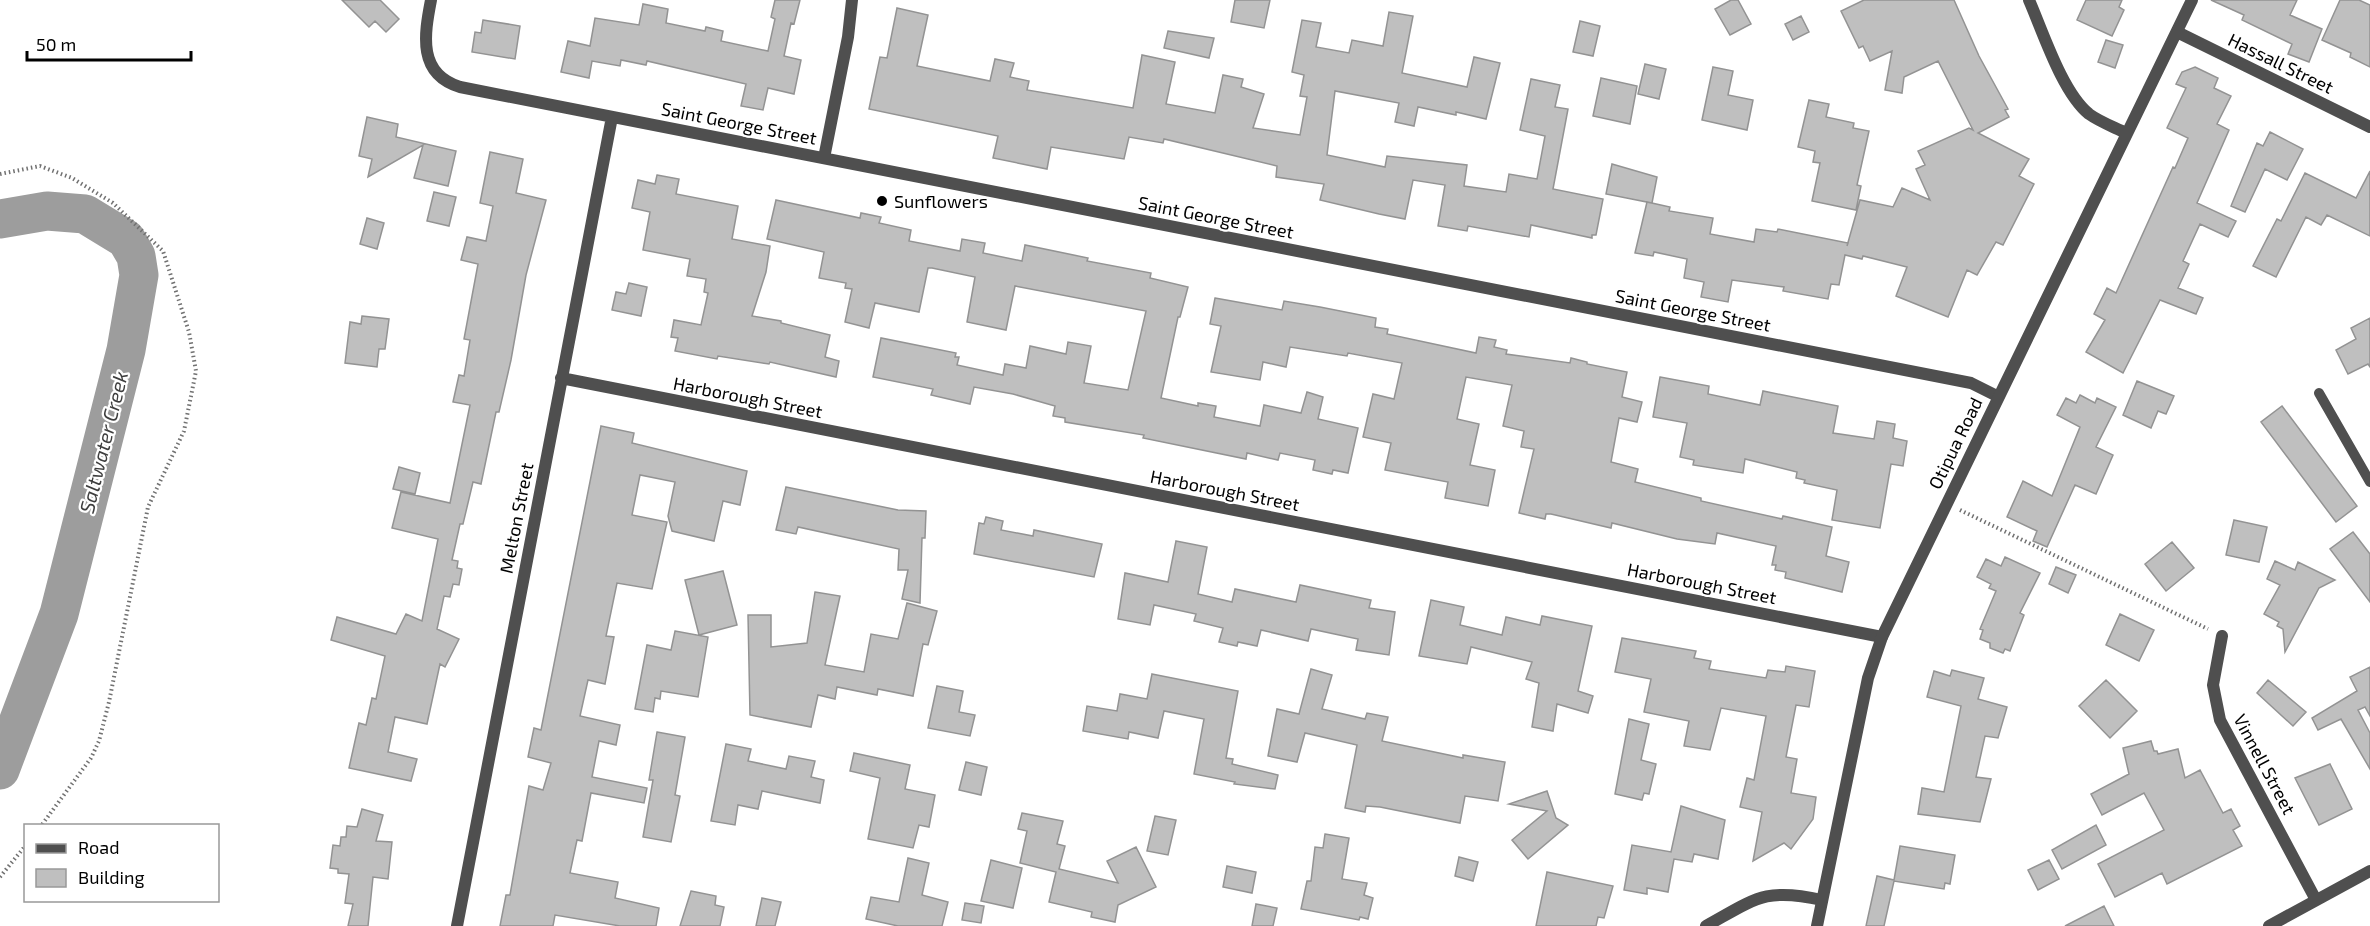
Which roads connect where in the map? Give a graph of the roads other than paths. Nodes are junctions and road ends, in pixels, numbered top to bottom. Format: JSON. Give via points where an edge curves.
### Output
{"nodes":[{"id":1,"x":431,"y":0,"type":"edge"},
{"id":2,"x":852,"y":0,"type":"edge"},
{"id":3,"x":2029,"y":0,"type":"edge"},
{"id":4,"x":2192,"y":0,"type":"edge"},
{"id":5,"x":2177,"y":32,"type":"junction"},
{"id":6,"x":612,"y":117,"type":"junction"},
{"id":7,"x":2370,"y":127,"type":"edge"},
{"id":8,"x":2126,"y":133,"type":"junction"},
{"id":9,"x":824,"y":158,"type":"junction"},
{"id":10,"x":561,"y":378,"type":"junction"},
{"id":11,"x":2319,"y":393,"type":"dead end"},
{"id":12,"x":1997,"y":396,"type":"junction"},
{"id":13,"x":2370,"y":482,"type":"edge"},
{"id":14,"x":2222,"y":636,"type":"road end"},
{"id":15,"x":1882,"y":637,"type":"junction"},
{"id":16,"x":2370,"y":871,"type":"edge"},
{"id":17,"x":1822,"y":900,"type":"junction"},
{"id":18,"x":2316,"y":900,"type":"junction"},
{"id":19,"x":457,"y":926,"type":"edge"},
{"id":20,"x":1706,"y":926,"type":"edge"},
{"id":21,"x":1817,"y":926,"type":"edge"},
{"id":22,"x":2269,"y":926,"type":"edge"}],
"edges":[{"from":1,"to":6,"type":"street","name":"Saint George Street","via":[[426,42],[439,78],[460,87]]},
{"from":2,"to":9,"type":"street"},
{"from":3,"to":8,"type":"street","via":[[2079,104],[2099,120]]},
{"from":4,"to":5,"type":"street","name":"Otipua Road"},
{"from":5,"to":7,"type":"street","name":"Hassall Street"},
{"from":5,"to":8,"type":"street","name":"Otipua Road"},
{"from":6,"to":9,"type":"street","name":"Saint George Street"},
{"from":6,"to":10,"type":"street","name":"Melton Street"},
{"from":8,"to":12,"type":"street","name":"Otipua Road"},
{"from":9,"to":12,"type":"street","name":"Saint George Street","via":[[1971,383]]},
{"from":10,"to":15,"type":"street","name":"Harborough Street"},
{"from":10,"to":19,"type":"street","name":"Melton Street"},
{"from":11,"to":13,"type":"lane"},
{"from":12,"to":15,"type":"street","name":"Otipua Road"},
{"from":14,"to":18,"type":"street","name":"Vinnell Street","via":[[2214,685],[2220,720]]},
{"from":15,"to":17,"type":"street","name":"Otipua Road","via":[[1868,678]]},
{"from":16,"to":18,"type":"street"},
{"from":17,"to":20,"type":"street","via":[[1770,894]]},
{"from":17,"to":21,"type":"street","name":"Otipua Road"},
{"from":18,"to":22,"type":"street"}]}
